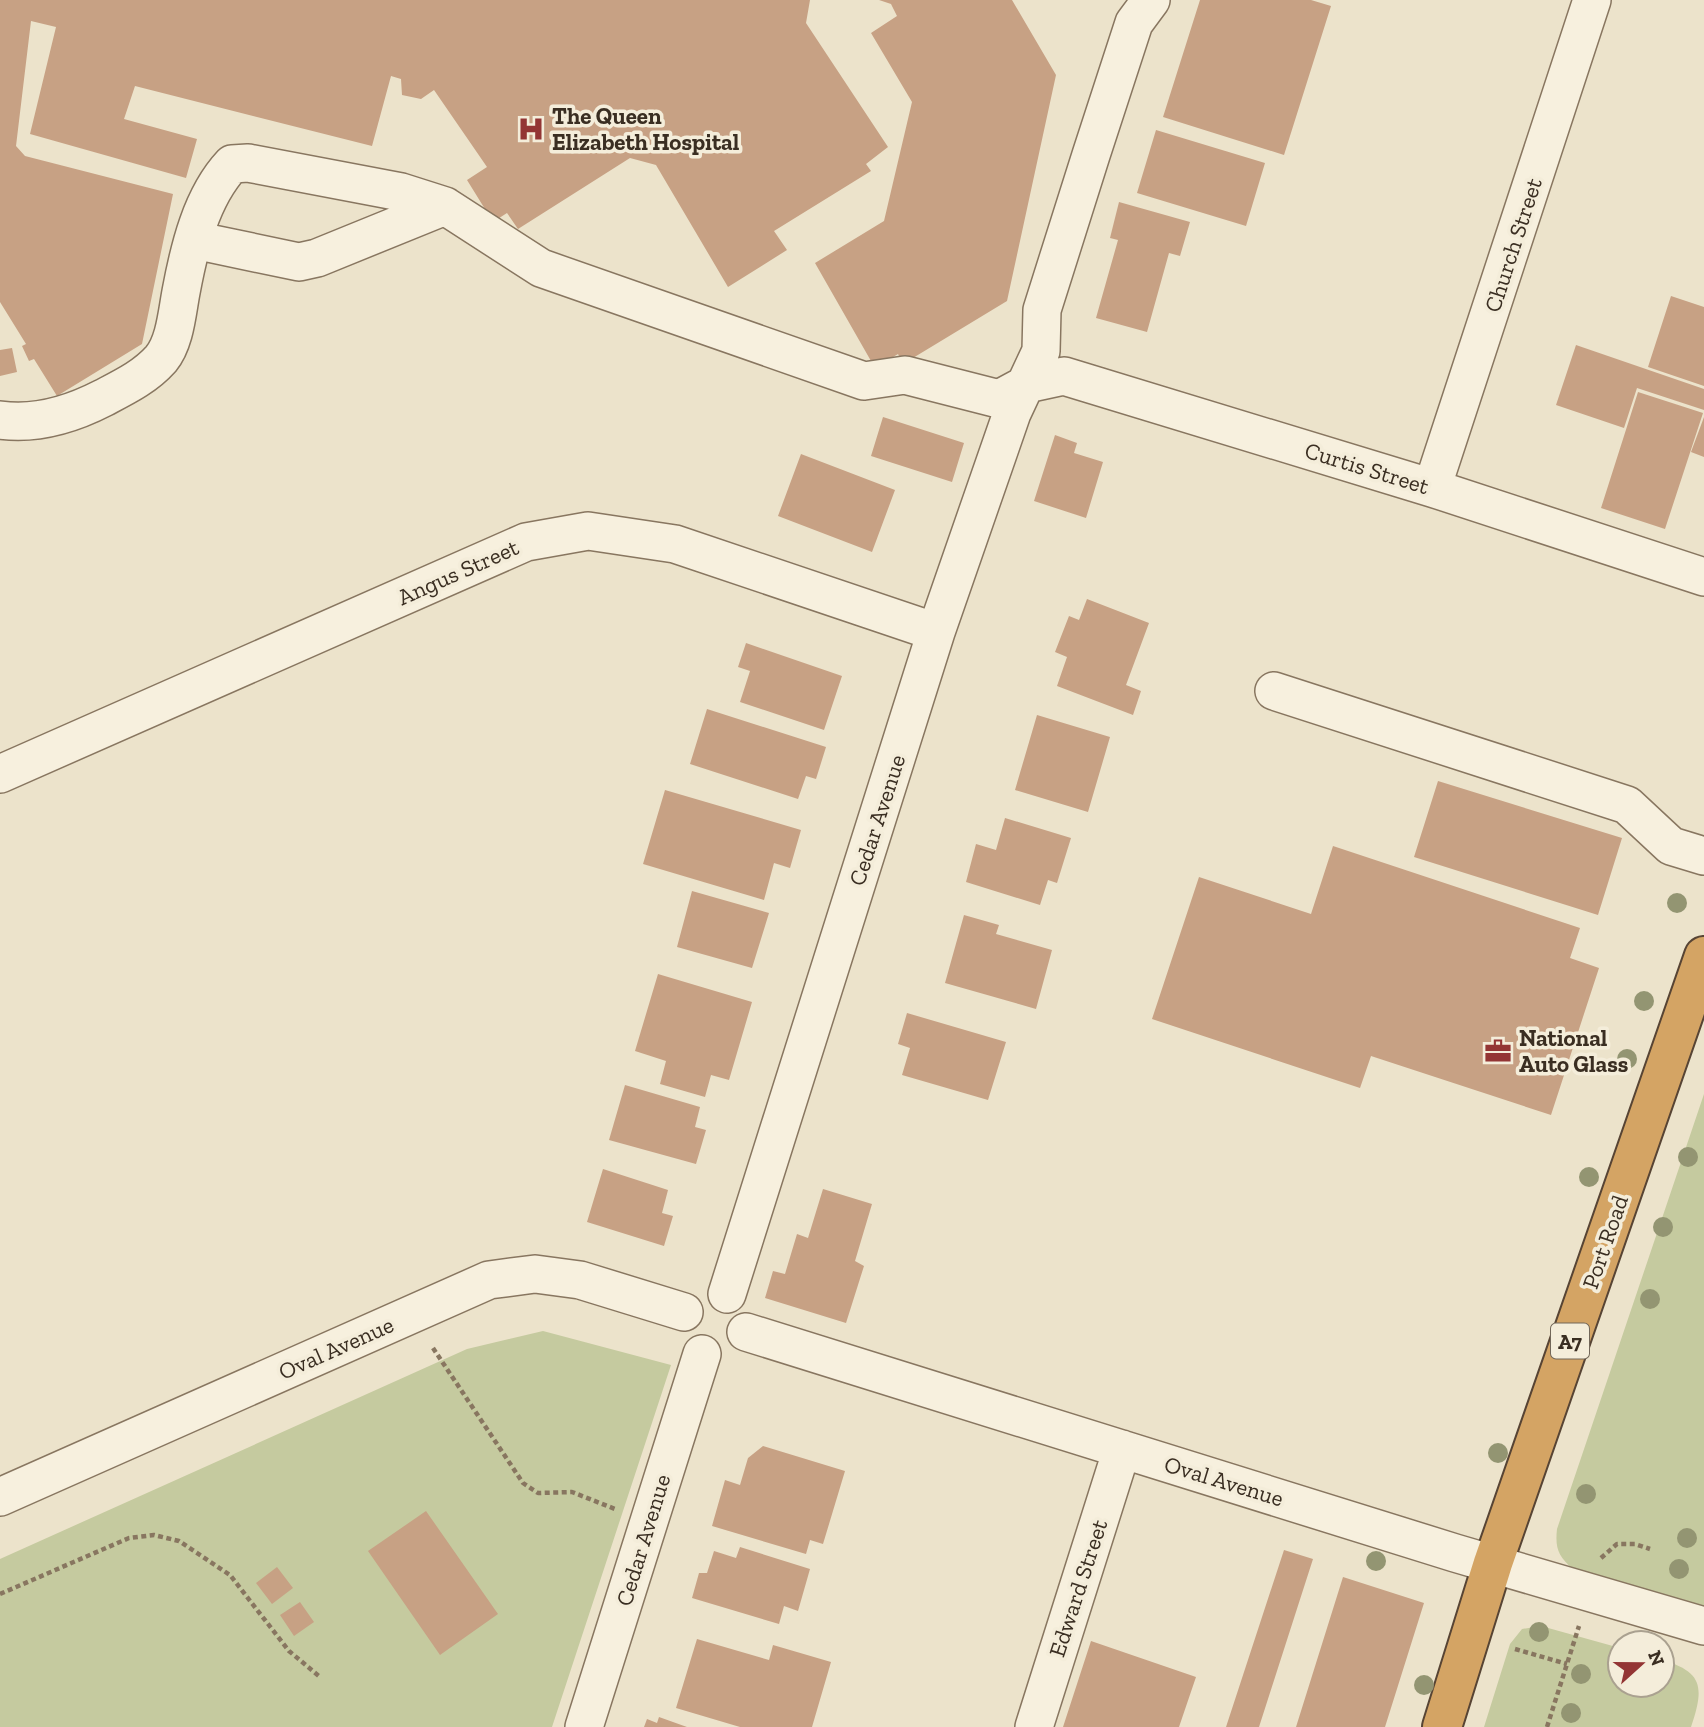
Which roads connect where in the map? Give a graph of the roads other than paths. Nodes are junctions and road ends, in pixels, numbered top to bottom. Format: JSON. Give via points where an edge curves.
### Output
{"nodes":[{"id":1,"x":1151,"y":0,"type":"edge"},
{"id":2,"x":1592,"y":0,"type":"edge"},
{"id":3,"x":445,"y":206,"type":"junction"},
{"id":4,"x":194,"y":240,"type":"junction"},
{"id":5,"x":1034,"y":368,"type":"junction"},
{"id":6,"x":0,"y":420,"type":"edge"},
{"id":7,"x":1432,"y":488,"type":"junction"},
{"id":8,"x":1704,"y":577,"type":"edge"},
{"id":9,"x":936,"y":632,"type":"junction"},
{"id":10,"x":1274,"y":691,"type":"dead end"},
{"id":11,"x":0,"y":774,"type":"edge"},
{"id":12,"x":1704,"y":856,"type":"edge"},
{"id":13,"x":1704,"y":956,"type":"edge"},
{"id":14,"x":727,"y":1294,"type":"junction"},
{"id":15,"x":684,"y":1312,"type":"junction"},
{"id":16,"x":746,"y":1332,"type":"junction"},
{"id":17,"x":702,"y":1354,"type":"junction"},
{"id":18,"x":1122,"y":1450,"type":"junction"},
{"id":19,"x":0,"y":1497,"type":"edge"},
{"id":20,"x":1493,"y":1563,"type":"junction"},
{"id":21,"x":1704,"y":1626,"type":"edge"},
{"id":22,"x":584,"y":1727,"type":"edge"},
{"id":23,"x":1034,"y":1727,"type":"edge"},
{"id":24,"x":1442,"y":1727,"type":"edge"}],
"edges":[{"from":1,"to":5,"type":"street","via":[[1134,23],[1042,310]]},
{"from":2,"to":7,"type":"street","name":"Church Street"},
{"from":3,"to":4,"type":"street","via":[[299,262]]},
{"from":3,"to":4,"type":"street","name":"Curtis Street","via":[[311,173],[232,164],[207,201]]},
{"from":3,"to":5,"type":"street","name":"Curtis Street","via":[[541,268],[864,381],[905,375],[999,398]]},
{"from":4,"to":6,"type":"street","via":[[174,329],[163,357],[142,377],[80,410],[46,419]]},
{"from":5,"to":7,"type":"street","name":"Curtis Street"},
{"from":5,"to":9,"type":"street","name":"Cedar Avenue","via":[[1012,413]]},
{"from":7,"to":8,"type":"street","name":"Curtis Street"},
{"from":9,"to":11,"type":"street","name":"Angus Street","via":[[675,544],[588,531],[526,542]]},
{"from":9,"to":14,"type":"street","name":"Cedar Avenue"},
{"from":10,"to":12,"type":"street","via":[[1627,805],[1671,846]]},
{"from":13,"to":20,"type":"highway","name":"Port Road","number":"A7"},
{"from":14,"to":15,"type":"street","via":[[711,1292],[694,1298]]},
{"from":14,"to":16,"type":"street","via":[[745,1314]]},
{"from":15,"to":17,"type":"street","via":[[685,1338]]},
{"from":15,"to":19,"type":"street","name":"Oval Avenue","via":[[580,1280],[535,1274],[489,1280]]},
{"from":16,"to":17,"type":"street","via":[[729,1353]]},
{"from":16,"to":18,"type":"street","name":"Oval Avenue"},
{"from":17,"to":22,"type":"street","name":"Cedar Avenue"},
{"from":18,"to":20,"type":"street","name":"Oval Avenue"},
{"from":18,"to":23,"type":"street","name":"Edward Street"},
{"from":20,"to":21,"type":"street","name":"Oval Avenue"},
{"from":20,"to":24,"type":"highway","name":"Port Road","number":"A7"}]}
